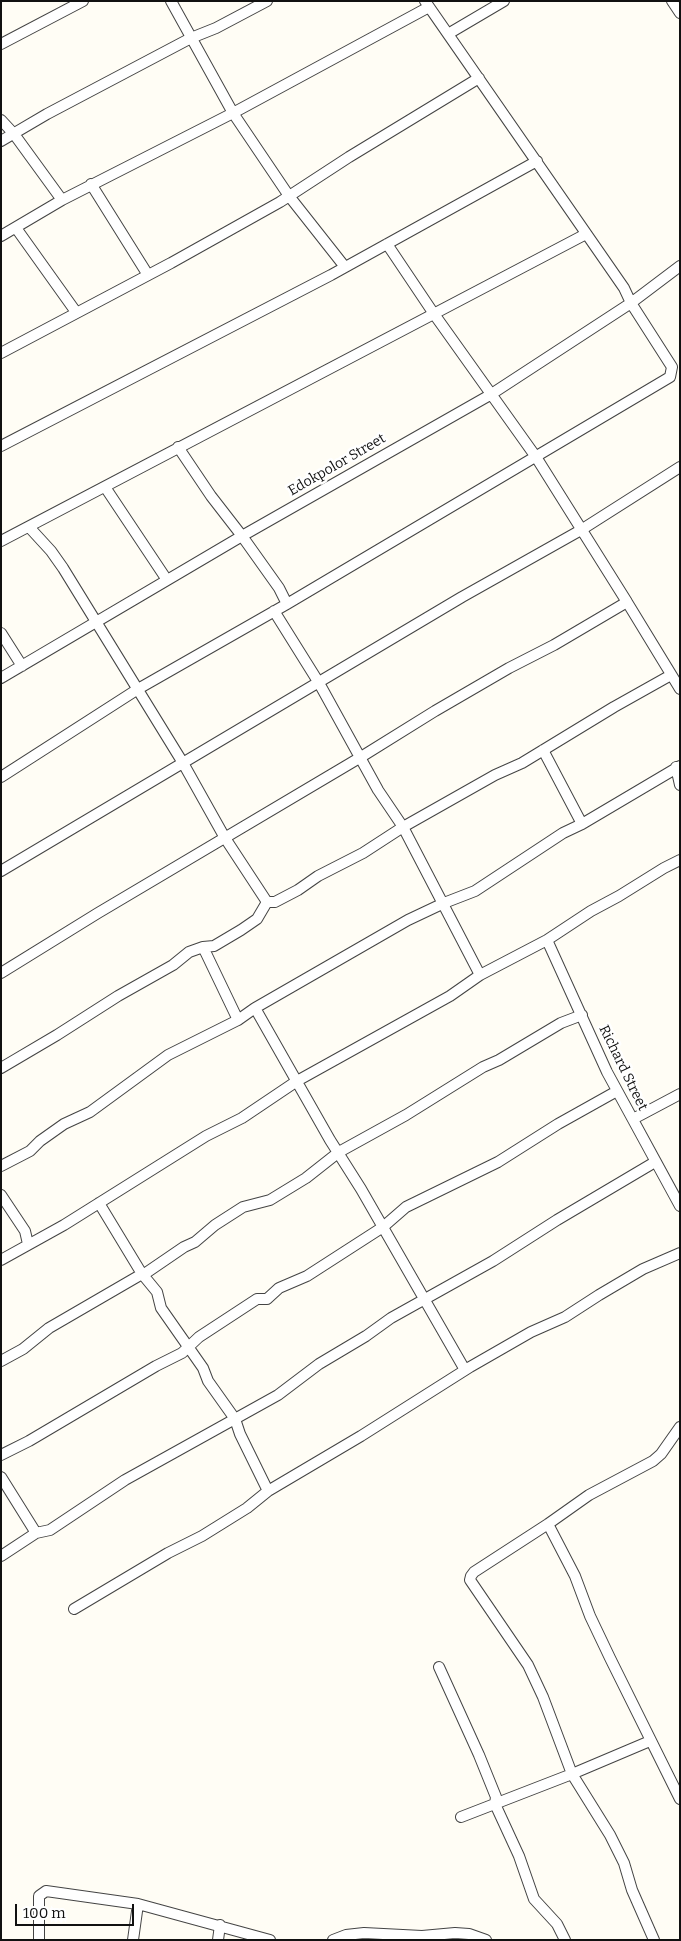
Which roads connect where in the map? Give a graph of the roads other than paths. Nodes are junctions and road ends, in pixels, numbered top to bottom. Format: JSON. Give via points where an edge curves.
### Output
{"nodes":[{"id":1,"x":83,"y":1,"type":"edge"},
{"id":2,"x":171,"y":1,"type":"edge"},
{"id":3,"x":267,"y":1,"type":"edge"},
{"id":4,"x":504,"y":1,"type":"edge"},
{"id":5,"x":672,"y":1,"type":"edge"},
{"id":6,"x":427,"y":4,"type":"edge"},
{"id":7,"x":680,"y":13,"type":"edge"},
{"id":8,"x":448,"y":34,"type":"junction"},
{"id":9,"x":191,"y":38,"type":"junction"},
{"id":10,"x":1,"y":44,"type":"edge"},
{"id":11,"x":478,"y":78,"type":"junction"},
{"id":12,"x":234,"y":113,"type":"junction"},
{"id":13,"x":1,"y":120,"type":"edge"},
{"id":14,"x":14,"y":134,"type":"junction"},
{"id":15,"x":1,"y":141,"type":"edge"},
{"id":16,"x":537,"y":161,"type":"junction"},
{"id":17,"x":91,"y":184,"type":"junction"},
{"id":18,"x":289,"y":196,"type":"junction"},
{"id":19,"x":62,"y":200,"type":"junction"},
{"id":20,"x":16,"y":228,"type":"junction"},
{"id":21,"x":586,"y":234,"type":"junction"},
{"id":22,"x":1,"y":236,"type":"edge"},
{"id":23,"x":387,"y":244,"type":"junction"},
{"id":24,"x":680,"y":266,"type":"edge"},
{"id":25,"x":345,"y":267,"type":"junction"},
{"id":26,"x":148,"y":275,"type":"junction"},
{"id":27,"x":631,"y":303,"type":"junction"},
{"id":28,"x":76,"y":312,"type":"junction"},
{"id":29,"x":434,"y":314,"type":"junction"},
{"id":30,"x":1,"y":353,"type":"edge"},
{"id":31,"x":672,"y":368,"type":"junction"},
{"id":32,"x":680,"y":378,"type":"edge"},
{"id":33,"x":490,"y":395,"type":"junction"},
{"id":34,"x":1,"y":446,"type":"edge"},
{"id":35,"x":178,"y":447,"type":"junction"},
{"id":36,"x":536,"y":457,"type":"junction"},
{"id":37,"x":680,"y":467,"type":"edge"},
{"id":38,"x":105,"y":487,"type":"junction"},
{"id":39,"x":29,"y":527,"type":"junction"},
{"id":40,"x":582,"y":530,"type":"junction"},
{"id":41,"x":242,"y":536,"type":"junction"},
{"id":42,"x":1,"y":541,"type":"edge"},
{"id":43,"x":167,"y":580,"type":"junction"},
{"id":44,"x":627,"y":602,"type":"junction"},
{"id":45,"x":288,"y":604,"type":"junction"},
{"id":46,"x":274,"y":611,"type":"junction"},
{"id":47,"x":96,"y":623,"type":"junction"},
{"id":48,"x":1,"y":633,"type":"edge"},
{"id":49,"x":22,"y":666,"type":"junction"},
{"id":50,"x":671,"y":675,"type":"junction"},
{"id":51,"x":1,"y":678,"type":"edge"},
{"id":52,"x":319,"y":683,"type":"junction"},
{"id":53,"x":138,"y":689,"type":"junction"},
{"id":54,"x":680,"y":689,"type":"edge"},
{"id":55,"x":543,"y":750,"type":"junction"},
{"id":56,"x":361,"y":758,"type":"junction"},
{"id":57,"x":183,"y":763,"type":"junction"},
{"id":58,"x":678,"y":767,"type":"edge"},
{"id":59,"x":1,"y":777,"type":"edge"},
{"id":60,"x":680,"y":786,"type":"edge"},
{"id":61,"x":582,"y":824,"type":"junction"},
{"id":62,"x":402,"y":827,"type":"junction"},
{"id":63,"x":225,"y":838,"type":"junction"},
{"id":64,"x":680,"y":860,"type":"edge"},
{"id":65,"x":1,"y":871,"type":"edge"},
{"id":66,"x":267,"y":902,"type":"junction"},
{"id":67,"x":444,"y":903,"type":"junction"},
{"id":68,"x":547,"y":940,"type":"junction"},
{"id":69,"x":203,"y":946,"type":"junction"},
{"id":70,"x":1,"y":973,"type":"edge"},
{"id":71,"x":480,"y":975,"type":"junction"},
{"id":72,"x":256,"y":1008,"type":"junction"},
{"id":73,"x":582,"y":1016,"type":"junction"},
{"id":74,"x":238,"y":1020,"type":"junction"},
{"id":75,"x":1,"y":1068,"type":"edge"},
{"id":76,"x":297,"y":1081,"type":"junction"},
{"id":77,"x":617,"y":1091,"type":"junction"},
{"id":78,"x":680,"y":1094,"type":"edge"},
{"id":79,"x":632,"y":1119,"type":"junction"},
{"id":80,"x":339,"y":1152,"type":"junction"},
{"id":81,"x":655,"y":1162,"type":"junction"},
{"id":82,"x":1,"y":1166,"type":"edge"},
{"id":83,"x":676,"y":1193,"type":"edge"},
{"id":84,"x":1,"y":1195,"type":"edge"},
{"id":85,"x":99,"y":1203,"type":"junction"},
{"id":86,"x":680,"y":1206,"type":"edge"},
{"id":87,"x":383,"y":1227,"type":"junction"},
{"id":88,"x":28,"y":1244,"type":"junction"},
{"id":89,"x":680,"y":1252,"type":"edge"},
{"id":90,"x":1,"y":1260,"type":"edge"},
{"id":91,"x":142,"y":1274,"type":"junction"},
{"id":92,"x":423,"y":1298,"type":"junction"},
{"id":93,"x":188,"y":1347,"type":"junction"},
{"id":94,"x":1,"y":1361,"type":"edge"},
{"id":95,"x":465,"y":1370,"type":"junction"},
{"id":96,"x":235,"y":1419,"type":"junction"},
{"id":97,"x":679,"y":1429,"type":"edge"},
{"id":98,"x":1,"y":1455,"type":"edge"},
{"id":99,"x":1,"y":1477,"type":"edge"},
{"id":100,"x":268,"y":1491,"type":"junction"},
{"id":101,"x":548,"y":1524,"type":"junction"},
{"id":102,"x":36,"y":1533,"type":"junction"},
{"id":103,"x":1,"y":1556,"type":"edge"},
{"id":104,"x":74,"y":1609,"type":"dead end"},
{"id":105,"x":439,"y":1667,"type":"dead end"},
{"id":106,"x":650,"y":1741,"type":"junction"},
{"id":107,"x":572,"y":1774,"type":"junction"},
{"id":108,"x":680,"y":1799,"type":"edge"},
{"id":109,"x":494,"y":1804,"type":"junction"},
{"id":110,"x":461,"y":1817,"type":"dead end"},
{"id":111,"x":138,"y":1904,"type":"junction"},
{"id":112,"x":220,"y":1925,"type":"junction"},
{"id":113,"x":384,"y":1936,"type":"edge"},
{"id":114,"x":39,"y":1940,"type":"edge"},
{"id":115,"x":133,"y":1940,"type":"edge"},
{"id":116,"x":218,"y":1940,"type":"edge"},
{"id":117,"x":270,"y":1940,"type":"edge"},
{"id":118,"x":332,"y":1940,"type":"edge"},
{"id":119,"x":486,"y":1940,"type":"edge"},
{"id":120,"x":565,"y":1940,"type":"edge"},
{"id":121,"x":654,"y":1940,"type":"edge"}],
"edges":[{"from":1,"to":10,"type":"street"},
{"from":2,"to":9,"type":"street"},
{"from":3,"to":9,"type":"street"},
{"from":4,"to":8,"type":"street"},
{"from":5,"to":7,"type":"street"},
{"from":6,"to":8,"type":"street"},
{"from":6,"to":12,"type":"street"},
{"from":8,"to":11,"type":"street"},
{"from":9,"to":12,"type":"street"},
{"from":9,"to":14,"type":"street"},
{"from":11,"to":16,"type":"street"},
{"from":11,"to":18,"type":"street"},
{"from":12,"to":17,"type":"street"},
{"from":12,"to":18,"type":"street"},
{"from":13,"to":14,"type":"street"},
{"from":14,"to":15,"type":"street"},
{"from":14,"to":19,"type":"street"},
{"from":16,"to":21,"type":"street"},
{"from":16,"to":23,"type":"street"},
{"from":17,"to":19,"type":"street"},
{"from":17,"to":26,"type":"street"},
{"from":18,"to":25,"type":"street"},
{"from":18,"to":26,"type":"street"},
{"from":19,"to":20,"type":"street"},
{"from":20,"to":22,"type":"street"},
{"from":20,"to":28,"type":"street"},
{"from":21,"to":27,"type":"street"},
{"from":21,"to":29,"type":"street"},
{"from":23,"to":25,"type":"street"},
{"from":23,"to":29,"type":"street"},
{"from":24,"to":27,"type":"street","name":"Edokpolor Street"},
{"from":25,"to":34,"type":"street"},
{"from":26,"to":28,"type":"street"},
{"from":27,"to":31,"type":"street"},
{"from":27,"to":33,"type":"street","name":"Edokpolor Street"},
{"from":28,"to":30,"type":"street"},
{"from":29,"to":33,"type":"street"},
{"from":29,"to":35,"type":"street"},
{"from":31,"to":32,"type":"street"},
{"from":31,"to":36,"type":"street","via":[[670,377]]},
{"from":33,"to":36,"type":"street"},
{"from":33,"to":41,"type":"street","name":"Edokpolor Street"},
{"from":35,"to":38,"type":"street"},
{"from":35,"to":41,"type":"street"},
{"from":36,"to":40,"type":"street"},
{"from":36,"to":45,"type":"street"},
{"from":37,"to":40,"type":"street"},
{"from":38,"to":39,"type":"street"},
{"from":38,"to":43,"type":"street"},
{"from":39,"to":42,"type":"street"},
{"from":39,"to":47,"type":"street","via":[[51,551]]},
{"from":40,"to":44,"type":"street"},
{"from":40,"to":52,"type":"street"},
{"from":41,"to":43,"type":"street","name":"Edokpolor Street"},
{"from":41,"to":45,"type":"street"},
{"from":43,"to":47,"type":"street","name":"Edokpolor Street"},
{"from":44,"to":50,"type":"street"},
{"from":44,"to":56,"type":"street","via":[[435,711]]},
{"from":45,"to":46,"type":"street"},
{"from":46,"to":52,"type":"street"},
{"from":46,"to":53,"type":"street"},
{"from":47,"to":49,"type":"street","name":"Edokpolor Street"},
{"from":47,"to":53,"type":"street"},
{"from":48,"to":49,"type":"street"},
{"from":49,"to":51,"type":"street","name":"Edokpolor Street"},
{"from":50,"to":54,"type":"street"},
{"from":50,"to":55,"type":"street"},
{"from":52,"to":56,"type":"street"},
{"from":52,"to":57,"type":"street"},
{"from":53,"to":57,"type":"street"},
{"from":53,"to":59,"type":"street"},
{"from":55,"to":61,"type":"street"},
{"from":55,"to":62,"type":"street"},
{"from":56,"to":62,"type":"street"},
{"from":56,"to":63,"type":"street"},
{"from":57,"to":63,"type":"street"},
{"from":57,"to":65,"type":"street"},
{"from":58,"to":60,"type":"street"},
{"from":58,"to":61,"type":"street"},
{"from":61,"to":67,"type":"street","via":[[475,891]]},
{"from":62,"to":66,"type":"street","via":[[298,890],[275,902]]},
{"from":62,"to":67,"type":"street"},
{"from":63,"to":66,"type":"street"},
{"from":63,"to":70,"type":"street"},
{"from":64,"to":68,"type":"street"},
{"from":66,"to":69,"type":"street","via":[[257,919],[214,946]]},
{"from":67,"to":71,"type":"street"},
{"from":67,"to":72,"type":"street","via":[[408,920]]},
{"from":68,"to":71,"type":"street"},
{"from":68,"to":73,"type":"street","name":"Richard Street"},
{"from":69,"to":74,"type":"street"},
{"from":69,"to":75,"type":"street"},
{"from":71,"to":76,"type":"street"},
{"from":72,"to":74,"type":"street"},
{"from":72,"to":76,"type":"street"},
{"from":73,"to":77,"type":"street","name":"Richard Street"},
{"from":73,"to":80,"type":"street","via":[[560,1023]]},
{"from":74,"to":82,"type":"street","via":[[168,1055],[90,1112],[64,1124],[30,1151]]},
{"from":76,"to":80,"type":"street"},
{"from":76,"to":85,"type":"street","via":[[242,1118],[206,1136]]},
{"from":77,"to":79,"type":"street","name":"Richard Street"},
{"from":77,"to":87,"type":"street","via":[[498,1162],[406,1207]]},
{"from":78,"to":79,"type":"street"},
{"from":79,"to":81,"type":"street","name":"Richard Street"},
{"from":80,"to":87,"type":"street"},
{"from":80,"to":91,"type":"street","via":[[306,1178],[270,1200],[244,1207]]},
{"from":81,"to":83,"type":"street","name":"Richard Street"},
{"from":81,"to":92,"type":"street","via":[[493,1261]]},
{"from":83,"to":86,"type":"street","name":"Richard Street"},
{"from":84,"to":88,"type":"street","via":[[25,1231]]},
{"from":85,"to":88,"type":"street"},
{"from":85,"to":91,"type":"street"},
{"from":87,"to":92,"type":"street"},
{"from":87,"to":93,"type":"street","via":[[307,1276],[279,1288],[267,1299],[257,1299]]},
{"from":88,"to":90,"type":"street"},
{"from":89,"to":95,"type":"street","via":[[643,1269],[565,1317],[531,1332]]},
{"from":91,"to":93,"type":"street","via":[[157,1292],[161,1308]]},
{"from":91,"to":94,"type":"street","via":[[49,1328],[23,1349]]},
{"from":92,"to":95,"type":"street"},
{"from":92,"to":96,"type":"street","via":[[319,1364],[278,1396]]},
{"from":93,"to":96,"type":"street"},
{"from":93,"to":98,"type":"street"},
{"from":95,"to":100,"type":"street"},
{"from":96,"to":100,"type":"street"},
{"from":96,"to":102,"type":"street","via":[[125,1480],[50,1530]]},
{"from":97,"to":101,"type":"street","via":[[653,1461],[589,1494]]},
{"from":99,"to":102,"type":"street"},
{"from":100,"to":104,"type":"street","via":[[202,1536]]},
{"from":101,"to":106,"type":"street"},
{"from":101,"to":107,"type":"street","via":[[474,1572],[470,1580],[528,1665]]},
{"from":102,"to":103,"type":"street"},
{"from":105,"to":109,"type":"street","via":[[496,1797]]},
{"from":106,"to":107,"type":"street"},
{"from":106,"to":108,"type":"street"},
{"from":107,"to":109,"type":"street"},
{"from":107,"to":121,"type":"street","via":[[624,1863]]},
{"from":109,"to":110,"type":"street"},
{"from":109,"to":120,"type":"street","via":[[519,1856],[534,1899],[557,1924]]},
{"from":111,"to":112,"type":"street"},
{"from":111,"to":114,"type":"street","via":[[42,1892],[38,1899]]},
{"from":111,"to":115,"type":"street"},
{"from":112,"to":116,"type":"street"},
{"from":112,"to":117,"type":"street"},
{"from":113,"to":118,"type":"street","via":[[346,1936]]},
{"from":113,"to":119,"type":"street","via":[[455,1933]]}]}
